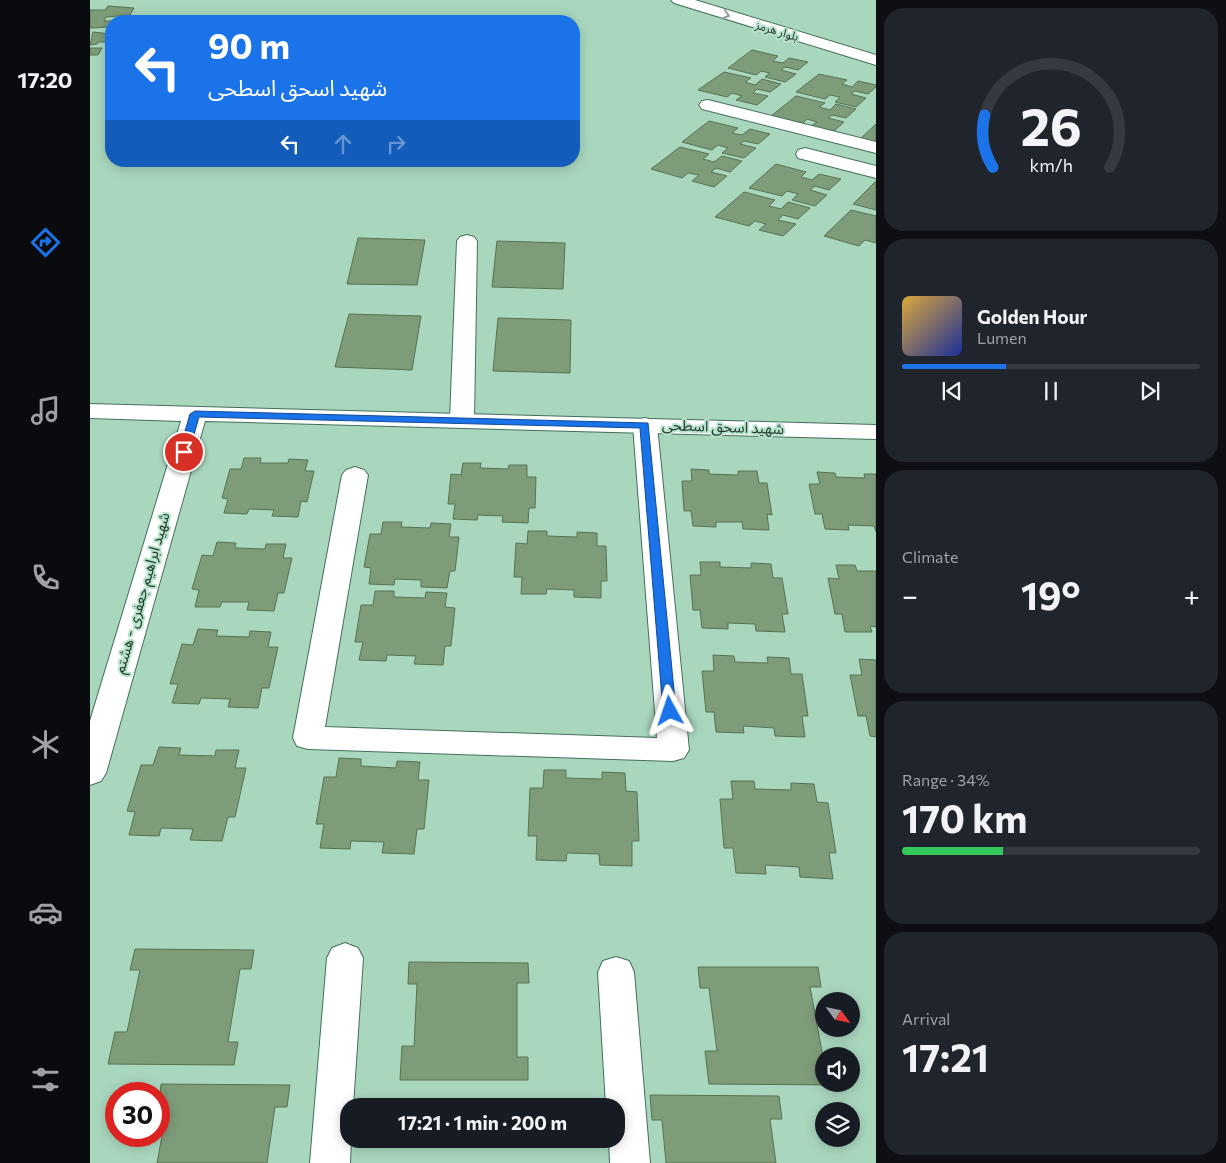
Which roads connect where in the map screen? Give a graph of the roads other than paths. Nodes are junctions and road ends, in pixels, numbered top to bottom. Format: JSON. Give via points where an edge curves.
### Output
{"nodes":[{"id":1,"x":679,"y":0,"type":"edge"},
{"id":2,"x":876,"y":60,"type":"edge"},
{"id":3,"x":708,"y":106,"type":"dead end"},
{"id":4,"x":876,"y":148,"type":"edge"},
{"id":5,"x":805,"y":154,"type":"dead end"},
{"id":6,"x":876,"y":172,"type":"edge"},
{"id":7,"x":467,"y":241,"type":"dead end"},
{"id":8,"x":90,"y":411,"type":"edge"},
{"id":9,"x":195,"y":414,"type":"junction"},
{"id":10,"x":462,"y":420,"type":"junction"},
{"id":11,"x":645,"y":425,"type":"junction"},
{"id":12,"x":876,"y":432,"type":"edge"},
{"id":13,"x":355,"y":475,"type":"dead end"},
{"id":14,"x":90,"y":773,"type":"edge"},
{"id":15,"x":345,"y":958,"type":"dead end"},
{"id":16,"x":616,"y":972,"type":"dead end"},
{"id":17,"x":330,"y":1163,"type":"edge"},
{"id":18,"x":630,"y":1163,"type":"edge"}],
"edges":[{"from":1,"to":2,"type":"street","name":"بلوار هرمز","one_way":true},
{"from":3,"to":4,"type":"street"},
{"from":5,"to":6,"type":"street"},
{"from":7,"to":10,"type":"street"},
{"from":8,"to":9,"type":"street","name":"شهید اسحق اسطحی"},
{"from":9,"to":10,"type":"street","name":"شهید اسحق اسطحی"},
{"from":9,"to":14,"type":"street","name":"شهید ابراهیم جعفری - هشتم"},
{"from":10,"to":11,"type":"street","name":"شهید اسحق اسطحی"},
{"from":11,"to":12,"type":"street","name":"شهید اسحق اسطحی"},
{"from":11,"to":13,"type":"street","via":[[673,750],[308,738]]},
{"from":15,"to":17,"type":"street"},
{"from":16,"to":18,"type":"street"}]}
